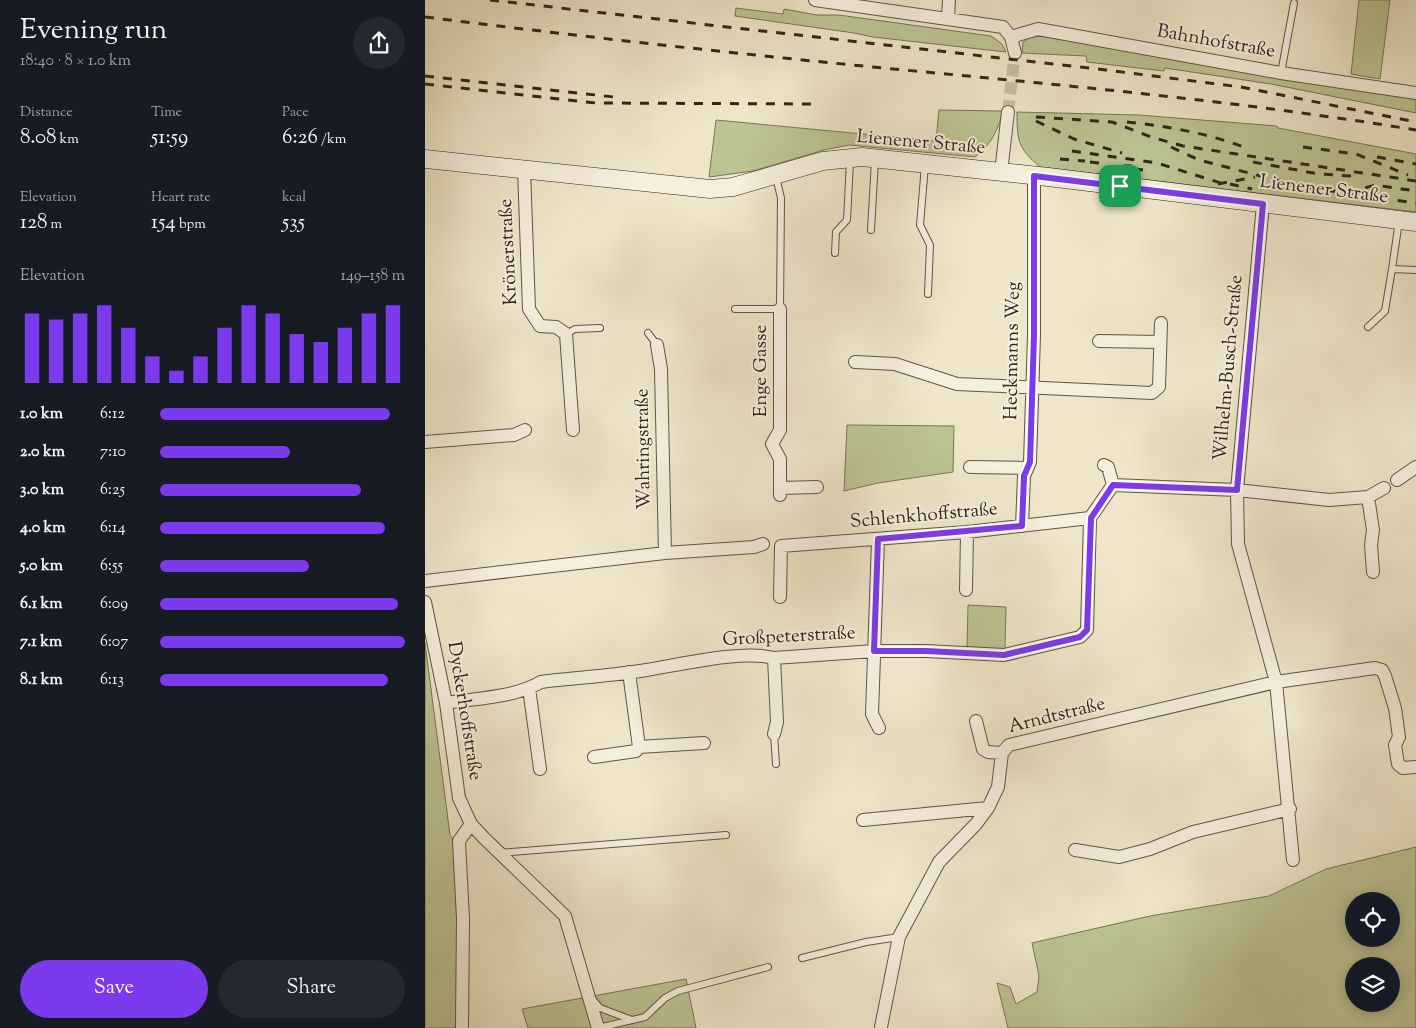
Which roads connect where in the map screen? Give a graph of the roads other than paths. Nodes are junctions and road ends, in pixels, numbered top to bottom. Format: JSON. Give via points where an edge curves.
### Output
{"nodes":[{"id":1,"x":815,"y":0,"type":"edge"},
{"id":2,"x":949,"y":0,"type":"edge"},
{"id":3,"x":1294,"y":3,"type":"dead end"},
{"id":4,"x":948,"y":18,"type":"junction"},
{"id":5,"x":1011,"y":37,"type":"junction"},
{"id":6,"x":1015,"y":53,"type":"tunnel mouth"},
{"id":7,"x":1281,"y":73,"type":"junction"},
{"id":8,"x":1416,"y":93,"type":"edge"},
{"id":9,"x":1008,"y":112,"type":"tunnel mouth"},
{"id":10,"x":850,"y":157,"type":"junction"},
{"id":11,"x":875,"y":158,"type":"junction"},
{"id":12,"x":425,"y":159,"type":"edge"},
{"id":13,"x":925,"y":164,"type":"junction"},
{"id":14,"x":524,"y":169,"type":"junction"},
{"id":15,"x":1001,"y":172,"type":"junction"},
{"id":16,"x":776,"y":175,"type":"junction"},
{"id":17,"x":1034,"y":176,"type":"junction"},
{"id":18,"x":1263,"y":204,"type":"junction"},
{"id":19,"x":1407,"y":221,"type":"edge"},
{"id":20,"x":871,"y":230,"type":"dead end"},
{"id":21,"x":835,"y":254,"type":"dead end"},
{"id":22,"x":1392,"y":269,"type":"junction"},
{"id":23,"x":1416,"y":270,"type":"edge"},
{"id":24,"x":928,"y":294,"type":"dead end"},
{"id":25,"x":735,"y":309,"type":"dead end"},
{"id":26,"x":780,"y":309,"type":"junction"},
{"id":27,"x":1161,"y":322,"type":"dead end"},
{"id":28,"x":1368,"y":326,"type":"dead end"},
{"id":29,"x":600,"y":328,"type":"dead end"},
{"id":30,"x":566,"y":334,"type":"junction"},
{"id":31,"x":648,"y":334,"type":"dead end"},
{"id":32,"x":1099,"y":341,"type":"dead end"},
{"id":33,"x":1160,"y":342,"type":"junction"},
{"id":34,"x":657,"y":346,"type":"joint"},
{"id":35,"x":855,"y":362,"type":"dead end"},
{"id":36,"x":1031,"y":386,"type":"junction"},
{"id":37,"x":525,"y":430,"type":"dead end"},
{"id":38,"x":573,"y":430,"type":"dead end"},
{"id":39,"x":425,"y":442,"type":"edge"},
{"id":40,"x":1104,"y":465,"type":"dead end"},
{"id":41,"x":971,"y":467,"type":"dead end"},
{"id":42,"x":1416,"y":467,"type":"edge"},
{"id":43,"x":1027,"y":468,"type":"junction"},
{"id":44,"x":1397,"y":480,"type":"dead end"},
{"id":45,"x":1113,"y":485,"type":"junction"},
{"id":46,"x":817,"y":487,"type":"dead end"},
{"id":47,"x":1384,"y":488,"type":"dead end"},
{"id":48,"x":1237,"y":490,"type":"junction"},
{"id":49,"x":1368,"y":497,"type":"junction"},
{"id":50,"x":1091,"y":518,"type":"junction"},
{"id":51,"x":1022,"y":526,"type":"junction"},
{"id":52,"x":967,"y":532,"type":"junction"},
{"id":53,"x":878,"y":539,"type":"junction"},
{"id":54,"x":763,"y":544,"type":"dead end"},
{"id":55,"x":665,"y":553,"type":"junction"},
{"id":56,"x":1373,"y":572,"type":"dead end"},
{"id":57,"x":425,"y":581,"type":"edge"},
{"id":58,"x":966,"y":590,"type":"dead end"},
{"id":59,"x":780,"y":596,"type":"dead end"},
{"id":60,"x":425,"y":602,"type":"edge"},
{"id":61,"x":874,"y":651,"type":"junction"},
{"id":62,"x":773,"y":658,"type":"junction"},
{"id":63,"x":629,"y":672,"type":"junction"},
{"id":64,"x":1276,"y":682,"type":"junction"},
{"id":65,"x":529,"y":688,"type":"junction"},
{"id":66,"x":446,"y":703,"type":"junction"},
{"id":67,"x":976,"y":721,"type":"dead end"},
{"id":68,"x":879,"y":728,"type":"dead end"},
{"id":69,"x":774,"y":734,"type":"joint"},
{"id":70,"x":704,"y":743,"type":"dead end"},
{"id":71,"x":639,"y":747,"type":"junction"},
{"id":72,"x":1002,"y":753,"type":"junction"},
{"id":73,"x":594,"y":757,"type":"dead end"},
{"id":74,"x":775,"y":764,"type":"dead end"},
{"id":75,"x":1416,"y":767,"type":"edge"},
{"id":76,"x":540,"y":769,"type":"dead end"},
{"id":77,"x":988,"y":808,"type":"junction"},
{"id":78,"x":1290,"y":809,"type":"junction"},
{"id":79,"x":863,"y":820,"type":"dead end"},
{"id":80,"x":471,"y":824,"type":"junction"},
{"id":81,"x":726,"y":835,"type":"dead end"},
{"id":82,"x":1075,"y":850,"type":"dead end"},
{"id":83,"x":499,"y":853,"type":"junction"},
{"id":84,"x":1293,"y":860,"type":"dead end"},
{"id":85,"x":899,"y":937,"type":"junction"},
{"id":86,"x":802,"y":958,"type":"dead end"},
{"id":87,"x":768,"y":967,"type":"dead end"},
{"id":88,"x":590,"y":997,"type":"junction"},
{"id":89,"x":633,"y":1020,"type":"junction"},
{"id":90,"x":881,"y":1027,"type":"edge"},
{"id":91,"x":462,"y":1028,"type":"edge"},
{"id":92,"x":598,"y":1028,"type":"edge"}],
"edges":[{"from":1,"to":4,"type":"street"},
{"from":2,"to":4,"type":"street"},
{"from":3,"to":7,"type":"lane"},
{"from":4,"to":5,"type":"street","via":[[1003,27]]},
{"from":5,"to":6,"type":"street"},
{"from":5,"to":7,"type":"street","name":"Bahnhofstraße","via":[[1038,29]]},
{"from":7,"to":8,"type":"street","name":"Bahnhofstraße"},
{"from":9,"to":15,"type":"street"},
{"from":10,"to":11,"type":"street","name":"Lienener Straße"},
{"from":10,"to":16,"type":"street","name":"Lienener Straße"},
{"from":10,"to":21,"type":"lane","via":[[847,220],[836,232]]},
{"from":11,"to":13,"type":"street","name":"Lienener Straße"},
{"from":11,"to":20,"type":"lane"},
{"from":12,"to":14,"type":"street","name":"Lienener Straße"},
{"from":13,"to":15,"type":"street","name":"Lienener Straße"},
{"from":13,"to":24,"type":"lane","via":[[920,225],[930,245]]},
{"from":14,"to":16,"type":"street","name":"Lienener Straße","via":[[710,189],[733,187]]},
{"from":14,"to":30,"type":"street","name":"Krönerstraße","via":[[529,309],[540,326],[556,327]]},
{"from":15,"to":17,"type":"street","name":"Lienener Straße"},
{"from":16,"to":26,"type":"lane","name":"Enge Gasse","via":[[781,198]]},
{"from":17,"to":18,"type":"street","name":"Lienener Straße"},
{"from":17,"to":36,"type":"street","name":"Heckmanns Weg"},
{"from":18,"to":19,"type":"street","name":"Lienener Straße"},
{"from":18,"to":48,"type":"street","name":"Wilhelm-Busch-Straße"},
{"from":19,"to":22,"type":"lane"},
{"from":22,"to":23,"type":"lane"},
{"from":22,"to":28,"type":"lane","via":[[1385,311]]},
{"from":25,"to":26,"type":"lane","name":"Enge Gasse"},
{"from":26,"to":46,"type":"street","name":"Enge Gasse","via":[[780,430],[772,444],[780,459],[780,492]]},
{"from":27,"to":33,"type":"street"},
{"from":29,"to":30,"type":"lane","via":[[575,329]]},
{"from":30,"to":38,"type":"street"},
{"from":31,"to":34,"type":"lane"},
{"from":32,"to":33,"type":"street"},
{"from":33,"to":36,"type":"street","via":[[1159,387],[1152,393]]},
{"from":34,"to":55,"type":"street","name":"Wahringstraße","via":[[661,369]]},
{"from":35,"to":36,"type":"street","via":[[895,364],[957,384]]},
{"from":36,"to":43,"type":"street","name":"Heckmanns Weg","via":[[1030,462]]},
{"from":37,"to":39,"type":"street","via":[[514,435]]},
{"from":40,"to":45,"type":"street","via":[[1108,467]]},
{"from":41,"to":43,"type":"street"},
{"from":42,"to":44,"type":"street"},
{"from":43,"to":51,"type":"street","name":"Heckmanns Weg"},
{"from":45,"to":48,"type":"street"},
{"from":45,"to":50,"type":"street"},
{"from":47,"to":49,"type":"street"},
{"from":48,"to":49,"type":"street","via":[[1329,500]]},
{"from":48,"to":64,"type":"street","name":"Wilhelm-Busch-Straße","via":[[1238,544]]},
{"from":49,"to":56,"type":"street","via":[[1373,530]]},
{"from":50,"to":51,"type":"street","name":"Schlenkhoffstraße"},
{"from":50,"to":61,"type":"street","name":"Großpeterstraße","via":[[1087,630],[1080,637],[1004,655]]},
{"from":51,"to":52,"type":"street","name":"Schlenkhoffstraße"},
{"from":52,"to":53,"type":"street","name":"Schlenkhoffstraße"},
{"from":52,"to":58,"type":"street"},
{"from":53,"to":59,"type":"street","name":"Schlenkhoffstraße","via":[[781,546]]},
{"from":53,"to":61,"type":"street"},
{"from":54,"to":55,"type":"street","via":[[754,548]]},
{"from":55,"to":57,"type":"street"},
{"from":60,"to":66,"type":"street","name":"Dyckerhoffstraße"},
{"from":61,"to":62,"type":"street","name":"Großpeterstraße"},
{"from":61,"to":68,"type":"street","via":[[872,714]]},
{"from":62,"to":63,"type":"street","name":"Großpeterstraße","via":[[763,655],[731,657]]},
{"from":62,"to":69,"type":"street","via":[[777,722]]},
{"from":63,"to":65,"type":"street","name":"Großpeterstraße","via":[[541,682]]},
{"from":63,"to":71,"type":"street"},
{"from":64,"to":72,"type":"street","name":"Arndtstraße","via":[[1009,745]]},
{"from":64,"to":75,"type":"street","name":"Arndtstraße","via":[[1375,668],[1382,670],[1395,708],[1398,764],[1403,768]]},
{"from":64,"to":78,"type":"street","name":"Wilhelm-Busch-Straße"},
{"from":65,"to":66,"type":"street","name":"Großpeterstraße"},
{"from":65,"to":76,"type":"street"},
{"from":66,"to":80,"type":"street","name":"Dyckerhoffstraße","via":[[459,798]]},
{"from":67,"to":72,"type":"street","via":[[983,749]]},
{"from":69,"to":74,"type":"lane"},
{"from":70,"to":71,"type":"street"},
{"from":71,"to":73,"type":"street","via":[[637,751]]},
{"from":72,"to":77,"type":"street","name":"Arndtstraße","via":[[998,787]]},
{"from":77,"to":79,"type":"street"},
{"from":77,"to":85,"type":"street","name":"Arndtstraße","via":[[939,862]]},
{"from":78,"to":82,"type":"street","via":[[1193,832],[1150,849],[1119,856]]},
{"from":78,"to":84,"type":"street","name":"Wilhelm-Busch-Straße"},
{"from":80,"to":83,"type":"street","name":"Dyckerhoffstraße"},
{"from":80,"to":91,"type":"street","via":[[459,840],[463,919]]},
{"from":81,"to":83,"type":"lane"},
{"from":83,"to":88,"type":"street","name":"Dyckerhoffstraße","via":[[570,921]]},
{"from":85,"to":86,"type":"lane"},
{"from":85,"to":90,"type":"street","name":"Arndtstraße"},
{"from":87,"to":89,"type":"lane","via":[[678,991],[665,998],[645,1017]]},
{"from":88,"to":89,"type":"lane","via":[[600,1008]]},
{"from":88,"to":92,"type":"street","name":"Dyckerhoffstraße"},
{"from":89,"to":92,"type":"lane"}]}
